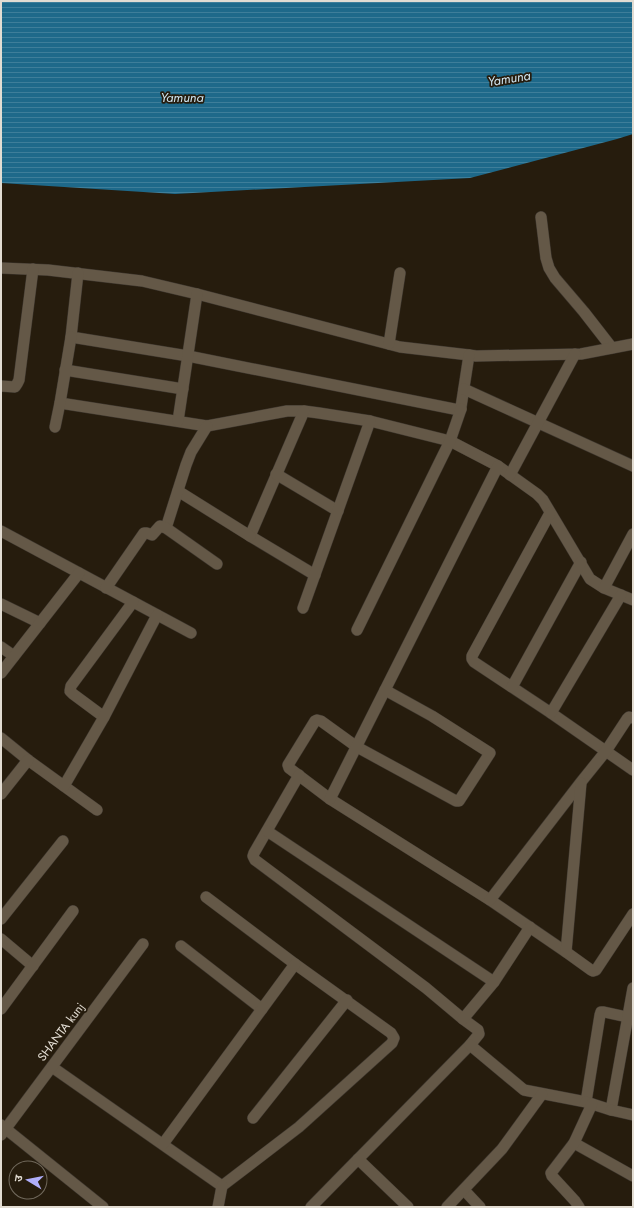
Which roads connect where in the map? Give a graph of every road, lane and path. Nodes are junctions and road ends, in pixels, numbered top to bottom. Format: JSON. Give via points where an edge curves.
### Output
{"nodes":[{"id":1,"x":541,"y":217,"type":"dead end"},
{"id":2,"x":1,"y":268,"type":"edge"},
{"id":3,"x":33,"y":269,"type":"junction"},
{"id":4,"x":78,"y":273,"type":"junction"},
{"id":5,"x":400,"y":273,"type":"dead end"},
{"id":6,"x":197,"y":294,"type":"junction"},
{"id":7,"x":71,"y":337,"type":"junction"},
{"id":8,"x":389,"y":344,"type":"junction"},
{"id":9,"x":633,"y":344,"type":"edge"},
{"id":10,"x":612,"y":348,"type":"junction"},
{"id":11,"x":575,"y":354,"type":"junction"},
{"id":12,"x":469,"y":355,"type":"junction"},
{"id":13,"x":188,"y":356,"type":"junction"},
{"id":14,"x":65,"y":370,"type":"junction"},
{"id":15,"x":1,"y":386,"type":"edge"},
{"id":16,"x":183,"y":389,"type":"junction"},
{"id":17,"x":464,"y":389,"type":"junction"},
{"id":18,"x":60,"y":403,"type":"junction"},
{"id":19,"x":461,"y":409,"type":"junction"},
{"id":20,"x":304,"y":411,"type":"junction"},
{"id":21,"x":178,"y":421,"type":"junction"},
{"id":22,"x":370,"y":421,"type":"junction"},
{"id":23,"x":538,"y":423,"type":"junction"},
{"id":24,"x":207,"y":426,"type":"junction"},
{"id":25,"x":55,"y":427,"type":"dead end"},
{"id":26,"x":450,"y":441,"type":"junction"},
{"id":27,"x":498,"y":466,"type":"junction"},
{"id":28,"x":633,"y":466,"type":"edge"},
{"id":29,"x":276,"y":474,"type":"junction"},
{"id":30,"x":510,"y":475,"type":"junction"},
{"id":31,"x":178,"y":490,"type":"junction"},
{"id":32,"x":338,"y":510,"type":"junction"},
{"id":33,"x":550,"y":513,"type":"junction"},
{"id":34,"x":166,"y":528,"type":"junction"},
{"id":35,"x":1,"y":531,"type":"edge"},
{"id":36,"x":633,"y":534,"type":"edge"},
{"id":37,"x":250,"y":536,"type":"junction"},
{"id":38,"x":580,"y":562,"type":"junction"},
{"id":39,"x":217,"y":564,"type":"dead end"},
{"id":40,"x":79,"y":573,"type":"junction"},
{"id":41,"x":315,"y":575,"type":"junction"},
{"id":42,"x":106,"y":588,"type":"junction"},
{"id":43,"x":604,"y":588,"type":"junction"},
{"id":44,"x":622,"y":595,"type":"junction"},
{"id":45,"x":633,"y":600,"type":"edge"},
{"id":46,"x":133,"y":602,"type":"junction"},
{"id":47,"x":1,"y":604,"type":"edge"},
{"id":48,"x":303,"y":608,"type":"dead end"},
{"id":49,"x":158,"y":615,"type":"junction"},
{"id":50,"x":40,"y":623,"type":"junction"},
{"id":51,"x":357,"y":630,"type":"dead end"},
{"id":52,"x":191,"y":633,"type":"dead end"},
{"id":53,"x":1,"y":647,"type":"edge"},
{"id":54,"x":14,"y":656,"type":"junction"},
{"id":55,"x":1,"y":673,"type":"edge"},
{"id":56,"x":512,"y":687,"type":"junction"},
{"id":57,"x":385,"y":690,"type":"junction"},
{"id":58,"x":551,"y":713,"type":"junction"},
{"id":59,"x":104,"y":717,"type":"junction"},
{"id":60,"x":633,"y":718,"type":"edge"},
{"id":61,"x":1,"y":738,"type":"edge"},
{"id":62,"x":357,"y":747,"type":"junction"},
{"id":63,"x":606,"y":751,"type":"junction"},
{"id":64,"x":28,"y":760,"type":"junction"},
{"id":65,"x":633,"y":770,"type":"edge"},
{"id":66,"x":300,"y":776,"type":"junction"},
{"id":67,"x":581,"y":782,"type":"junction"},
{"id":68,"x":64,"y":786,"type":"junction"},
{"id":69,"x":1,"y":794,"type":"edge"},
{"id":70,"x":330,"y":799,"type":"junction"},
{"id":71,"x":97,"y":810,"type":"dead end"},
{"id":72,"x":267,"y":831,"type":"junction"},
{"id":73,"x":63,"y":841,"type":"dead end"},
{"id":74,"x":206,"y":897,"type":"dead end"},
{"id":75,"x":490,"y":900,"type":"junction"},
{"id":76,"x":73,"y":911,"type":"dead end"},
{"id":77,"x":633,"y":914,"type":"edge"},
{"id":78,"x":1,"y":919,"type":"edge"},
{"id":79,"x":530,"y":927,"type":"junction"},
{"id":80,"x":1,"y":939,"type":"edge"},
{"id":81,"x":142,"y":944,"type":"dead end"},
{"id":82,"x":181,"y":946,"type":"dead end"},
{"id":83,"x":566,"y":952,"type":"junction"},
{"id":84,"x":295,"y":964,"type":"junction"},
{"id":85,"x":33,"y":966,"type":"junction"},
{"id":86,"x":494,"y":982,"type":"junction"},
{"id":87,"x":633,"y":988,"type":"edge"},
{"id":88,"x":346,"y":1000,"type":"junction"},
{"id":89,"x":262,"y":1009,"type":"junction"},
{"id":90,"x":1,"y":1010,"type":"edge"},
{"id":91,"x":627,"y":1017,"type":"junction"},
{"id":92,"x":463,"y":1019,"type":"junction"},
{"id":93,"x":470,"y":1045,"type":"junction"},
{"id":94,"x":52,"y":1067,"type":"junction"},
{"id":95,"x":542,"y":1094,"type":"junction"},
{"id":96,"x":589,"y":1103,"type":"junction"},
{"id":97,"x":611,"y":1110,"type":"junction"},
{"id":98,"x":633,"y":1115,"type":"edge"},
{"id":99,"x":253,"y":1118,"type":"dead end"},
{"id":100,"x":2,"y":1130,"type":"edge"},
{"id":101,"x":574,"y":1143,"type":"junction"},
{"id":102,"x":163,"y":1144,"type":"junction"},
{"id":103,"x":358,"y":1159,"type":"junction"},
{"id":104,"x":633,"y":1176,"type":"edge"},
{"id":105,"x":222,"y":1186,"type":"junction"},
{"id":106,"x":464,"y":1190,"type":"junction"},
{"id":107,"x":103,"y":1207,"type":"edge"},
{"id":108,"x":218,"y":1207,"type":"edge"},
{"id":109,"x":311,"y":1207,"type":"edge"},
{"id":110,"x":408,"y":1207,"type":"edge"},
{"id":111,"x":447,"y":1207,"type":"edge"},
{"id":112,"x":480,"y":1207,"type":"edge"},
{"id":113,"x":579,"y":1207,"type":"edge"}],
"edges":[{"from":1,"to":10,"type":"street","via":[[549,268]]},
{"from":2,"to":3,"type":"street"},
{"from":3,"to":4,"type":"street"},
{"from":3,"to":15,"type":"street","via":[[19,380],[15,386]]},
{"from":4,"to":6,"type":"street","via":[[142,281]]},
{"from":4,"to":7,"type":"street"},
{"from":5,"to":8,"type":"street"},
{"from":6,"to":8,"type":"street"},
{"from":6,"to":13,"type":"street"},
{"from":7,"to":13,"type":"street"},
{"from":7,"to":14,"type":"street"},
{"from":8,"to":12,"type":"street"},
{"from":9,"to":10,"type":"street"},
{"from":10,"to":11,"type":"street"},
{"from":11,"to":12,"type":"street"},
{"from":11,"to":23,"type":"street"},
{"from":12,"to":17,"type":"street"},
{"from":13,"to":16,"type":"street"},
{"from":13,"to":19,"type":"street"},
{"from":14,"to":16,"type":"street"},
{"from":14,"to":18,"type":"street"},
{"from":16,"to":21,"type":"street"},
{"from":17,"to":19,"type":"street"},
{"from":17,"to":23,"type":"street"},
{"from":18,"to":21,"type":"street"},
{"from":18,"to":25,"type":"street"},
{"from":19,"to":26,"type":"street"},
{"from":20,"to":22,"type":"street"},
{"from":20,"to":24,"type":"street","via":[[271,414]]},
{"from":20,"to":29,"type":"street"},
{"from":21,"to":24,"type":"street"},
{"from":22,"to":26,"type":"street"},
{"from":22,"to":32,"type":"street"},
{"from":23,"to":28,"type":"street"},
{"from":23,"to":30,"type":"street"},
{"from":24,"to":31,"type":"street","via":[[192,452]]},
{"from":26,"to":27,"type":"street"},
{"from":26,"to":51,"type":"street"},
{"from":27,"to":30,"type":"street"},
{"from":27,"to":57,"type":"street"},
{"from":29,"to":32,"type":"street"},
{"from":29,"to":37,"type":"street"},
{"from":30,"to":33,"type":"street","via":[[537,494]]},
{"from":31,"to":34,"type":"street"},
{"from":31,"to":37,"type":"street"},
{"from":32,"to":41,"type":"street"},
{"from":33,"to":38,"type":"street"},
{"from":33,"to":56,"type":"street","via":[[472,656],[474,662]]},
{"from":34,"to":39,"type":"street"},
{"from":34,"to":42,"type":"street","via":[[160,526],[152,535],[144,534]]},
{"from":35,"to":40,"type":"street"},
{"from":36,"to":43,"type":"street"},
{"from":37,"to":41,"type":"street"},
{"from":38,"to":43,"type":"street","via":[[590,579]]},
{"from":38,"to":56,"type":"street"},
{"from":40,"to":42,"type":"street"},
{"from":40,"to":50,"type":"street"},
{"from":41,"to":48,"type":"street"},
{"from":42,"to":46,"type":"street"},
{"from":43,"to":44,"type":"street"},
{"from":44,"to":45,"type":"street"},
{"from":44,"to":58,"type":"street"},
{"from":46,"to":49,"type":"street"},
{"from":46,"to":59,"type":"street","via":[[71,686],[73,694]]},
{"from":47,"to":50,"type":"street"},
{"from":49,"to":52,"type":"street"},
{"from":49,"to":59,"type":"street"},
{"from":50,"to":54,"type":"street"},
{"from":53,"to":54,"type":"street"},
{"from":54,"to":55,"type":"street"},
{"from":56,"to":58,"type":"street"},
{"from":57,"to":62,"type":"street"},
{"from":57,"to":62,"type":"street","via":[[432,716],[490,754],[458,802]]},
{"from":58,"to":63,"type":"street"},
{"from":59,"to":68,"type":"street"},
{"from":60,"to":63,"type":"street","via":[[627,719]]},
{"from":61,"to":64,"type":"street"},
{"from":62,"to":66,"type":"street","via":[[321,721],[315,721],[288,765],[288,768]]},
{"from":62,"to":70,"type":"street"},
{"from":63,"to":65,"type":"street"},
{"from":63,"to":67,"type":"street"},
{"from":64,"to":68,"type":"street"},
{"from":64,"to":69,"type":"street"},
{"from":66,"to":70,"type":"street"},
{"from":66,"to":72,"type":"street"},
{"from":67,"to":75,"type":"street"},
{"from":67,"to":83,"type":"street"},
{"from":68,"to":71,"type":"street"},
{"from":70,"to":75,"type":"street"},
{"from":72,"to":86,"type":"street"},
{"from":72,"to":92,"type":"street","via":[[254,853],[255,860],[426,988]]},
{"from":73,"to":78,"type":"street"},
{"from":74,"to":84,"type":"street"},
{"from":75,"to":79,"type":"street"},
{"from":76,"to":85,"type":"street"},
{"from":77,"to":83,"type":"street","via":[[596,970],[591,970]]},
{"from":79,"to":83,"type":"street"},
{"from":79,"to":86,"type":"street"},
{"from":80,"to":85,"type":"street"},
{"from":81,"to":94,"type":"street","name":"SHANTA kunj"},
{"from":82,"to":89,"type":"street"},
{"from":84,"to":88,"type":"street"},
{"from":84,"to":89,"type":"street"},
{"from":85,"to":90,"type":"street"},
{"from":86,"to":92,"type":"street"},
{"from":87,"to":91,"type":"street"},
{"from":88,"to":99,"type":"street"},
{"from":88,"to":105,"type":"street","via":[[391,1033],[394,1038],[392,1043],[299,1127]]},
{"from":89,"to":102,"type":"street"},
{"from":91,"to":96,"type":"street","via":[[601,1012]]},
{"from":91,"to":97,"type":"street"},
{"from":92,"to":93,"type":"street","via":[[479,1032]]},
{"from":93,"to":95,"type":"street","via":[[524,1090]]},
{"from":93,"to":103,"type":"street"},
{"from":94,"to":100,"type":"street","name":"SHANTA kunj"},
{"from":94,"to":102,"type":"street"},
{"from":95,"to":96,"type":"street"},
{"from":95,"to":106,"type":"street","via":[[502,1149]]},
{"from":96,"to":97,"type":"street"},
{"from":96,"to":101,"type":"street"},
{"from":97,"to":98,"type":"street"},
{"from":100,"to":107,"type":"street"},
{"from":101,"to":104,"type":"street"},
{"from":101,"to":113,"type":"street","via":[[551,1173]]},
{"from":102,"to":105,"type":"street"},
{"from":103,"to":109,"type":"street"},
{"from":103,"to":110,"type":"street"},
{"from":105,"to":108,"type":"street"},
{"from":106,"to":111,"type":"street"},
{"from":106,"to":112,"type":"street"}]}
